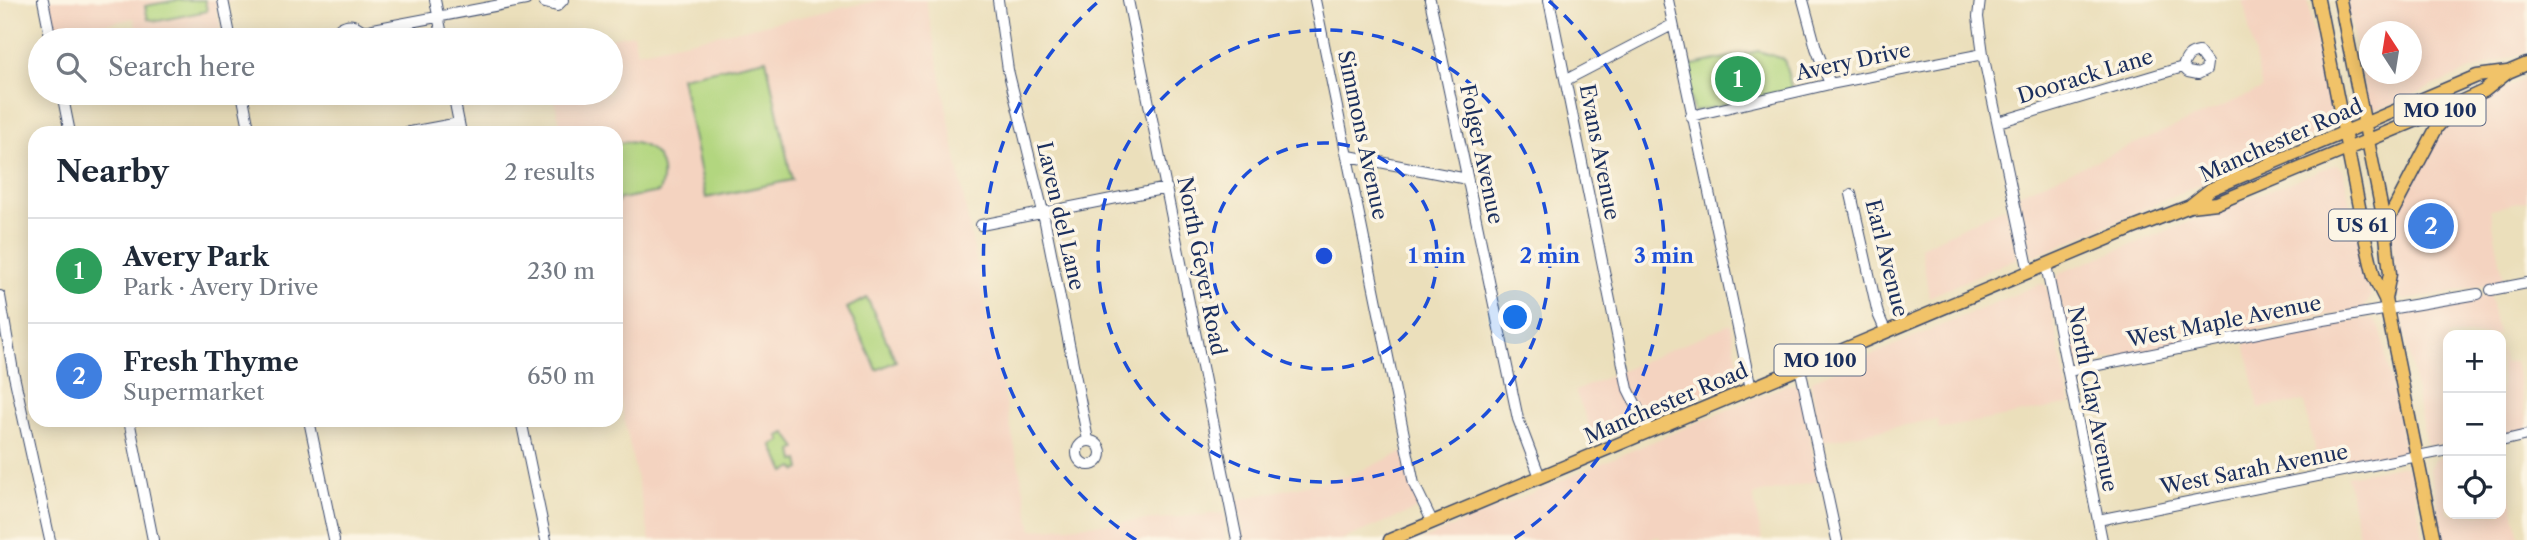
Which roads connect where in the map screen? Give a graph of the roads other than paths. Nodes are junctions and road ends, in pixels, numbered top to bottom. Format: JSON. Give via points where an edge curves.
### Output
{"nodes":[{"id":1,"x":43,"y":0,"type":"edge"},
{"id":2,"x":223,"y":0,"type":"edge"},
{"id":3,"x":435,"y":0,"type":"edge"},
{"id":4,"x":526,"y":0,"type":"edge"},
{"id":5,"x":544,"y":0,"type":"edge"},
{"id":6,"x":563,"y":0,"type":"edge"},
{"id":7,"x":998,"y":0,"type":"edge"},
{"id":8,"x":1128,"y":0,"type":"edge"},
{"id":9,"x":1315,"y":0,"type":"edge"},
{"id":10,"x":1430,"y":0,"type":"edge"},
{"id":11,"x":1549,"y":0,"type":"edge"},
{"id":12,"x":1668,"y":0,"type":"edge"},
{"id":13,"x":1803,"y":0,"type":"edge"},
{"id":14,"x":1980,"y":0,"type":"edge"},
{"id":15,"x":2318,"y":0,"type":"edge"},
{"id":16,"x":2340,"y":0,"type":"edge"},
{"id":17,"x":438,"y":16,"type":"junction"},
{"id":18,"x":1672,"y":25,"type":"junction"},
{"id":19,"x":49,"y":28,"type":"edge"},
{"id":20,"x":229,"y":28,"type":"edge"},
{"id":21,"x":340,"y":28,"type":"edge"},
{"id":22,"x":355,"y":28,"type":"edge"},
{"id":23,"x":391,"y":28,"type":"edge"},
{"id":24,"x":440,"y":28,"type":"edge"},
{"id":25,"x":1983,"y":54,"type":"junction"},
{"id":26,"x":2527,"y":64,"type":"edge"},
{"id":27,"x":2183,"y":67,"type":"dead end"},
{"id":28,"x":2508,"y":72,"type":"junction"},
{"id":29,"x":1566,"y":80,"type":"junction"},
{"id":30,"x":1830,"y":85,"type":"junction"},
{"id":31,"x":2458,"y":103,"type":"junction"},
{"id":32,"x":64,"y":105,"type":"edge"},
{"id":33,"x":244,"y":105,"type":"edge"},
{"id":34,"x":455,"y":105,"type":"edge"},
{"id":35,"x":1691,"y":116,"type":"junction"},
{"id":36,"x":1998,"y":122,"type":"junction"},
{"id":37,"x":2365,"y":124,"type":"junction"},
{"id":38,"x":69,"y":126,"type":"edge"},
{"id":39,"x":249,"y":126,"type":"edge"},
{"id":40,"x":460,"y":126,"type":"edge"},
{"id":41,"x":2344,"y":132,"type":"junction"},
{"id":42,"x":2367,"y":140,"type":"junction"},
{"id":43,"x":2347,"y":149,"type":"junction"},
{"id":44,"x":1349,"y":156,"type":"junction"},
{"id":45,"x":1467,"y":180,"type":"junction"},
{"id":46,"x":1167,"y":188,"type":"junction"},
{"id":47,"x":1851,"y":194,"type":"dead end"},
{"id":48,"x":2190,"y":206,"type":"junction"},
{"id":49,"x":1043,"y":212,"type":"junction"},
{"id":50,"x":981,"y":225,"type":"dead end"},
{"id":51,"x":2385,"y":226,"type":"junction"},
{"id":52,"x":2046,"y":265,"type":"junction"},
{"id":53,"x":2029,"y":272,"type":"junction"},
{"id":54,"x":2527,"y":283,"type":"edge"},
{"id":55,"x":2491,"y":290,"type":"dead end"},
{"id":56,"x":2478,"y":294,"type":"dead end"},
{"id":57,"x":0,"y":296,"type":"edge"},
{"id":58,"x":2387,"y":305,"type":"junction"},
{"id":59,"x":1886,"y":332,"type":"junction"},
{"id":60,"x":1801,"y":368,"type":"junction"},
{"id":61,"x":2068,"y":371,"type":"junction"},
{"id":62,"x":1751,"y":389,"type":"junction"},
{"id":63,"x":130,"y":427,"type":"edge"},
{"id":64,"x":310,"y":427,"type":"edge"},
{"id":65,"x":522,"y":427,"type":"edge"},
{"id":66,"x":1649,"y":431,"type":"junction"},
{"id":67,"x":2527,"y":436,"type":"edge"},
{"id":68,"x":2506,"y":439,"type":"edge"},
{"id":69,"x":1088,"y":440,"type":"dead end"},
{"id":70,"x":2443,"y":451,"type":"edge"},
{"id":71,"x":2417,"y":457,"type":"junction"},
{"id":72,"x":1540,"y":477,"type":"junction"},
{"id":73,"x":2098,"y":520,"type":"junction"},
{"id":74,"x":1432,"y":521,"type":"junction"},
{"id":75,"x":50,"y":540,"type":"edge"},
{"id":76,"x":153,"y":540,"type":"edge"},
{"id":77,"x":334,"y":540,"type":"edge"},
{"id":78,"x":546,"y":540,"type":"edge"},
{"id":79,"x":1237,"y":540,"type":"edge"},
{"id":80,"x":1390,"y":540,"type":"edge"},
{"id":81,"x":1837,"y":540,"type":"edge"},
{"id":82,"x":2102,"y":540,"type":"edge"},
{"id":83,"x":2434,"y":540,"type":"edge"}],
"edges":[{"from":1,"to":19,"type":"street"},
{"from":2,"to":20,"type":"street"},
{"from":3,"to":17,"type":"street"},
{"from":4,"to":17,"type":"street"},
{"from":5,"to":6,"type":"street","via":[[557,6]]},
{"from":7,"to":49,"type":"street","name":"Laven del Lane","via":[[1008,70]]},
{"from":8,"to":46,"type":"street","name":"North Geyer Road"},
{"from":9,"to":44,"type":"street","name":"Simmons Avenue"},
{"from":10,"to":45,"type":"street","name":"Folger Avenue"},
{"from":11,"to":29,"type":"street","name":"Evans Avenue"},
{"from":12,"to":18,"type":"street"},
{"from":13,"to":30,"type":"street"},
{"from":14,"to":25,"type":"street"},
{"from":15,"to":41,"type":"main road","number":"US 61"},
{"from":16,"to":37,"type":"main road","number":"US 61"},
{"from":17,"to":23,"type":"street"},
{"from":17,"to":24,"type":"street"},
{"from":18,"to":29,"type":"street"},
{"from":18,"to":35,"type":"street"},
{"from":21,"to":22,"type":"street","via":[[347,23]]},
{"from":25,"to":30,"type":"street","name":"Avery Drive"},
{"from":25,"to":36,"type":"street"},
{"from":26,"to":28,"type":"main road","name":"Manchester Road","number":"MO 100"},
{"from":27,"to":36,"type":"street","name":"Doorack Lane"},
{"from":28,"to":31,"type":"main road","name":"Manchester Road","number":"MO 100","via":[[2484,91]]},
{"from":28,"to":37,"type":"main road","name":"Manchester Road","number":"MO 100","via":[[2477,76]]},
{"from":29,"to":66,"type":"street","name":"Evans Avenue","via":[[1628,389]]},
{"from":30,"to":35,"type":"street","name":"Avery Drive"},
{"from":31,"to":42,"type":"main road","name":"Manchester Road","number":"MO 100"},
{"from":31,"to":51,"type":"main road","via":[[2437,127]]},
{"from":32,"to":38,"type":"street"},
{"from":33,"to":39,"type":"street"},
{"from":34,"to":40,"type":"street"},
{"from":35,"to":62,"type":"street"},
{"from":36,"to":53,"type":"street"},
{"from":37,"to":41,"type":"main road","name":"Manchester Road","number":"MO 100"},
{"from":37,"to":42,"type":"main road","number":"US 61"},
{"from":41,"to":43,"type":"main road","number":"US 61"},
{"from":41,"to":48,"type":"main road","name":"Manchester Road","number":"MO 100","via":[[2211,189]]},
{"from":42,"to":43,"type":"main road","name":"Manchester Road","number":"MO 100"},
{"from":42,"to":51,"type":"main road","number":"US 61"},
{"from":43,"to":48,"type":"main road","name":"Manchester Road","number":"MO 100","via":[[2217,203]]},
{"from":43,"to":58,"type":"main road","number":"US 61","via":[[2374,277]]},
{"from":44,"to":45,"type":"street"},
{"from":44,"to":74,"type":"street","name":"Simmons Avenue","via":[[1414,484]]},
{"from":45,"to":72,"type":"street","name":"Folger Avenue","via":[[1518,419]]},
{"from":46,"to":49,"type":"street"},
{"from":46,"to":79,"type":"street","name":"North Geyer Road"},
{"from":47,"to":59,"type":"street","name":"Earl Avenue"},
{"from":48,"to":52,"type":"main road","name":"Manchester Road","number":"MO 100"},
{"from":49,"to":50,"type":"street"},
{"from":49,"to":69,"type":"street","name":"Laven del Lane"},
{"from":51,"to":58,"type":"main road","number":"US 61","via":[[2390,274]]},
{"from":52,"to":53,"type":"main road","name":"Manchester Road","number":"MO 100"},
{"from":52,"to":61,"type":"street","name":"North Clay Avenue"},
{"from":53,"to":59,"type":"main road","name":"Manchester Road","number":"MO 100"},
{"from":54,"to":55,"type":"street"},
{"from":56,"to":58,"type":"street","name":"West Maple Avenue"},
{"from":57,"to":75,"type":"street"},
{"from":58,"to":61,"type":"street","name":"West Maple Avenue"},
{"from":58,"to":71,"type":"main road","number":"US 61"},
{"from":59,"to":60,"type":"main road","name":"Manchester Road","number":"MO 100"},
{"from":60,"to":62,"type":"main road","name":"Manchester Road","number":"MO 100"},
{"from":60,"to":81,"type":"street"},
{"from":61,"to":73,"type":"street","name":"North Clay Avenue"},
{"from":62,"to":66,"type":"main road","name":"Manchester Road","number":"MO 100"},
{"from":63,"to":76,"type":"street"},
{"from":64,"to":77,"type":"street"},
{"from":65,"to":78,"type":"street"},
{"from":66,"to":72,"type":"main road","name":"Manchester Road","number":"MO 100"},
{"from":67,"to":68,"type":"street"},
{"from":70,"to":71,"type":"street","name":"West Sarah Avenue"},
{"from":71,"to":73,"type":"street","name":"West Sarah Avenue"},
{"from":71,"to":83,"type":"main road","number":"US 61"},
{"from":72,"to":74,"type":"main road","name":"Manchester Road","number":"MO 100"},
{"from":73,"to":82,"type":"street","name":"North Clay Avenue"},
{"from":74,"to":80,"type":"main road","name":"Manchester Road","number":"MO 100"}]}
